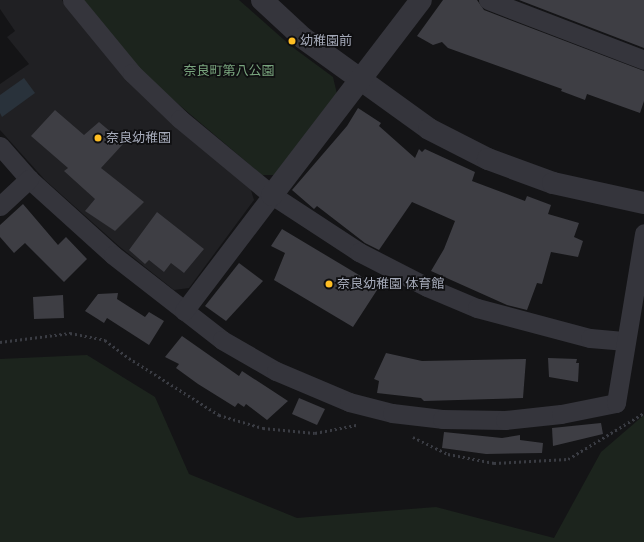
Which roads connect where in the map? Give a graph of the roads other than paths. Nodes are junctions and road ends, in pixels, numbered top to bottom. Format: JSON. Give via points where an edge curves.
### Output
{"nodes":[{"id":1,"x":72,"y":0,"type":"edge"},
{"id":2,"x":262,"y":0,"type":"edge"},
{"id":3,"x":421,"y":0,"type":"edge"},
{"id":4,"x":488,"y":0,"type":"edge"},
{"id":5,"x":644,"y":60,"type":"edge"},
{"id":6,"x":359,"y":80,"type":"junction"},
{"id":7,"x":0,"y":146,"type":"edge"},
{"id":8,"x":29,"y":179,"type":"junction"},
{"id":9,"x":272,"y":195,"type":"junction"},
{"id":10,"x":644,"y":203,"type":"edge"},
{"id":11,"x":0,"y":206,"type":"edge"},
{"id":12,"x":644,"y":233,"type":"edge"},
{"id":13,"x":184,"y":311,"type":"junction"},
{"id":14,"x":626,"y":341,"type":"junction"}],
"edges":[{"from":1,"to":9,"type":"street","via":[[132,73],[180,119]]},
{"from":2,"to":6,"type":"street","via":[[303,38]]},
{"from":3,"to":6,"type":"street"},
{"from":4,"to":5,"type":"street"},
{"from":6,"to":9,"type":"street"},
{"from":6,"to":10,"type":"street","via":[[429,129],[488,159],[553,183]]},
{"from":7,"to":8,"type":"street"},
{"from":8,"to":11,"type":"street"},
{"from":8,"to":13,"type":"street","via":[[113,255]]},
{"from":9,"to":13,"type":"street"},
{"from":9,"to":14,"type":"street","via":[[359,252],[427,287],[477,308],[590,338]]},
{"from":12,"to":14,"type":"street"},
{"from":13,"to":14,"type":"street","via":[[222,340],[276,371],[349,402],[392,413],[442,419],[505,420],[561,414],[616,403]]}]}
